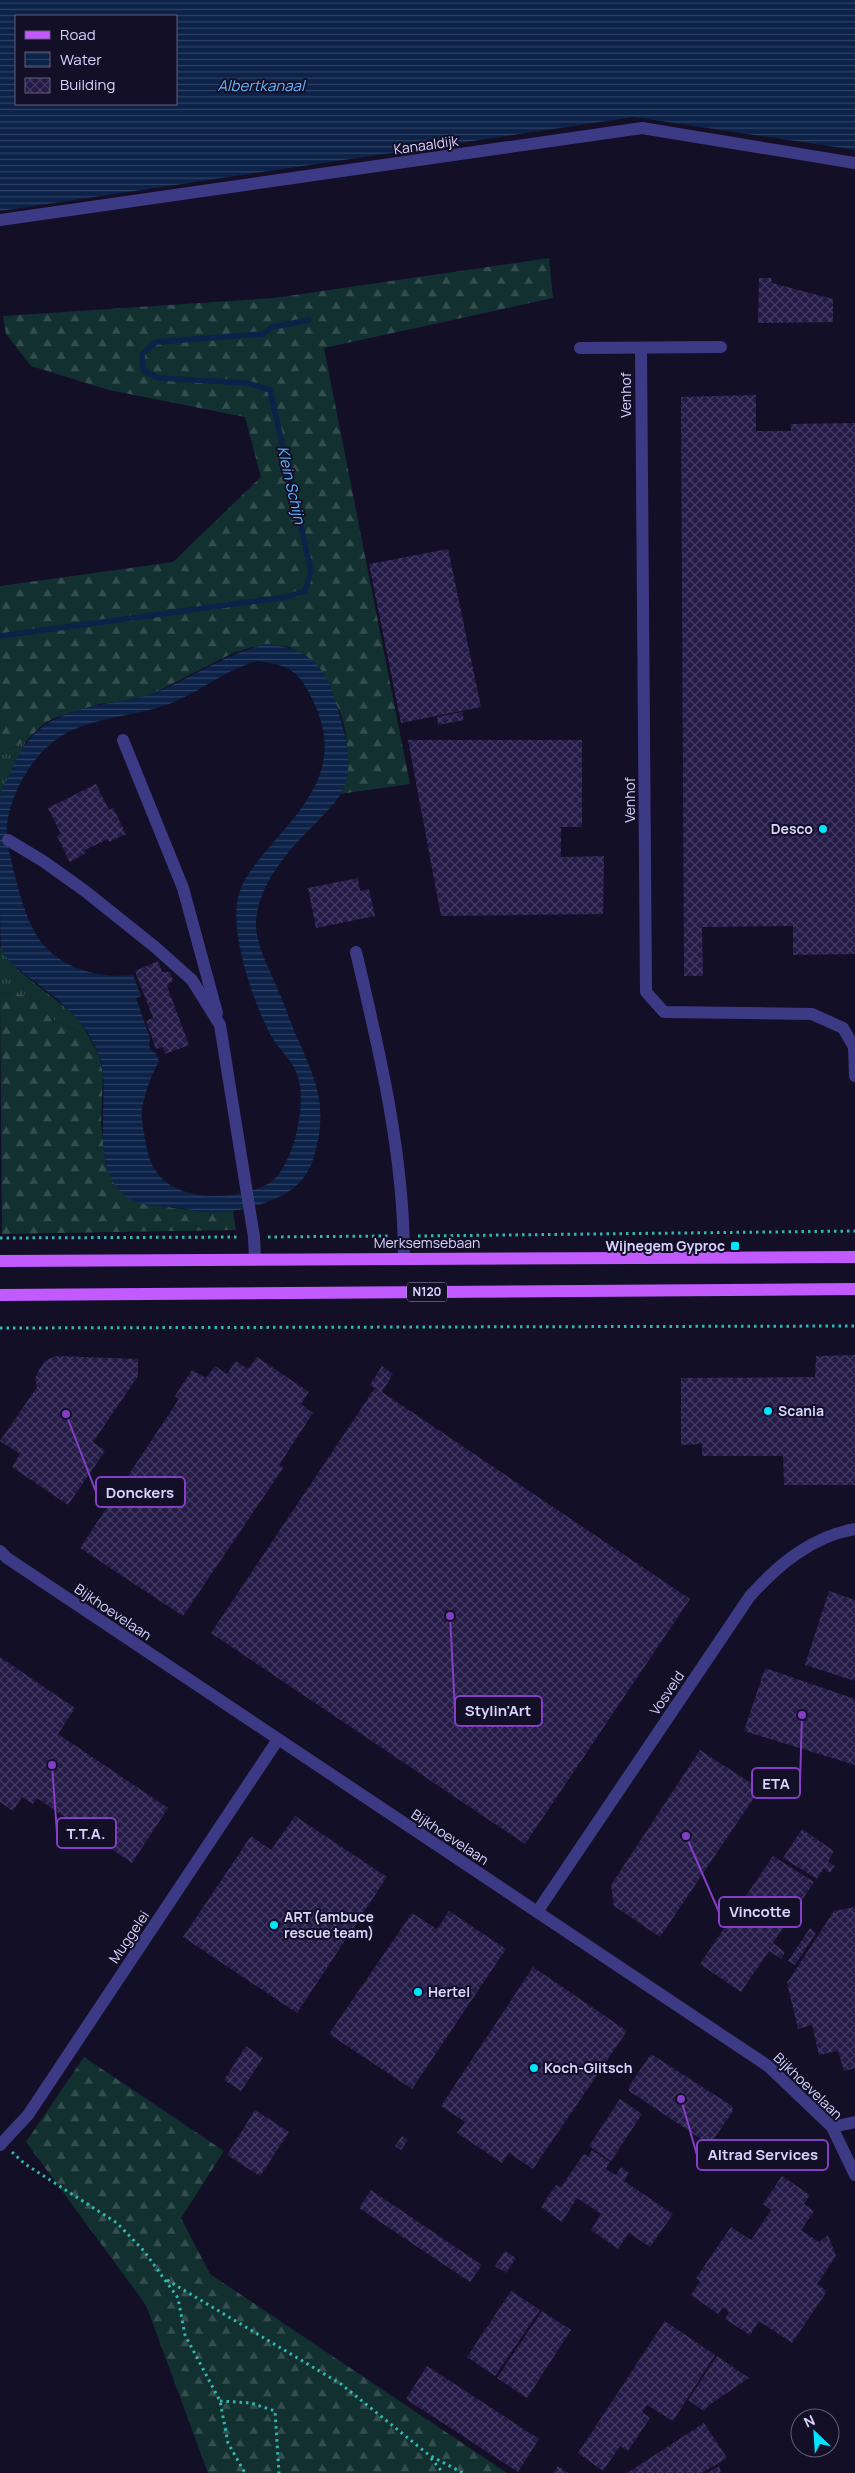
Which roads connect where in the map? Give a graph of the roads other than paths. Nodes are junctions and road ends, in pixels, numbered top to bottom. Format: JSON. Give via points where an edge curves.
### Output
{"nodes":[{"id":1,"x":855,"y":163,"type":"edge"},
{"id":2,"x":0,"y":220,"type":"edge"},
{"id":3,"x":721,"y":347,"type":"dead end"},
{"id":4,"x":580,"y":348,"type":"dead end"},
{"id":5,"x":641,"y":349,"type":"junction"},
{"id":6,"x":123,"y":740,"type":"dead end"},
{"id":7,"x":8,"y":840,"type":"dead end"},
{"id":8,"x":356,"y":952,"type":"dead end"},
{"id":9,"x":220,"y":1025,"type":"junction"},
{"id":10,"x":855,"y":1076,"type":"edge"},
{"id":11,"x":855,"y":1256,"type":"edge"},
{"id":12,"x":404,"y":1258,"type":"junction"},
{"id":13,"x":255,"y":1259,"type":"junction"},
{"id":14,"x":0,"y":1262,"type":"edge"},
{"id":15,"x":855,"y":1289,"type":"edge"},
{"id":16,"x":0,"y":1295,"type":"edge"},
{"id":17,"x":855,"y":1529,"type":"edge"},
{"id":18,"x":0,"y":1551,"type":"edge"},
{"id":19,"x":277,"y":1741,"type":"junction"},
{"id":20,"x":537,"y":1912,"type":"junction"},
{"id":21,"x":855,"y":2122,"type":"edge"},
{"id":22,"x":832,"y":2127,"type":"junction"},
{"id":23,"x":1,"y":2144,"type":"edge"},
{"id":24,"x":855,"y":2175,"type":"edge"}],
"edges":[{"from":1,"to":2,"type":"street","name":"Kanaaldijk","via":[[642,128]]},
{"from":3,"to":5,"type":"street"},
{"from":4,"to":5,"type":"street"},
{"from":5,"to":10,"type":"street","name":"Venhof","via":[[646,992],[664,1012],[812,1014],[843,1028],[854,1047]]},
{"from":6,"to":9,"type":"street","via":[[183,888]]},
{"from":7,"to":9,"type":"street","via":[[85,891],[155,947],[192,980]]},
{"from":8,"to":12,"type":"street","via":[[394,1128]]},
{"from":9,"to":13,"type":"street"},
{"from":11,"to":12,"type":"main road","name":"Merksemsebaan"},
{"from":12,"to":13,"type":"main road","name":"Merksemsebaan"},
{"from":13,"to":14,"type":"main road","name":"Merksemsebaan"},
{"from":15,"to":16,"type":"main road","number":"N120"},
{"from":17,"to":20,"type":"street","name":"Vosveld","via":[[816,1542],[777,1567],[750,1596]]},
{"from":18,"to":19,"type":"street","name":"Bijkhoevelaan"},
{"from":19,"to":20,"type":"street","name":"Bijkhoevelaan"},
{"from":19,"to":23,"type":"street","name":"Muggelei","via":[[28,2115]]},
{"from":20,"to":22,"type":"street","name":"Bijkhoevelaan","via":[[768,2066]]},
{"from":21,"to":22,"type":"street"},
{"from":22,"to":24,"type":"street","name":"Bijkhoevelaan"}]}
